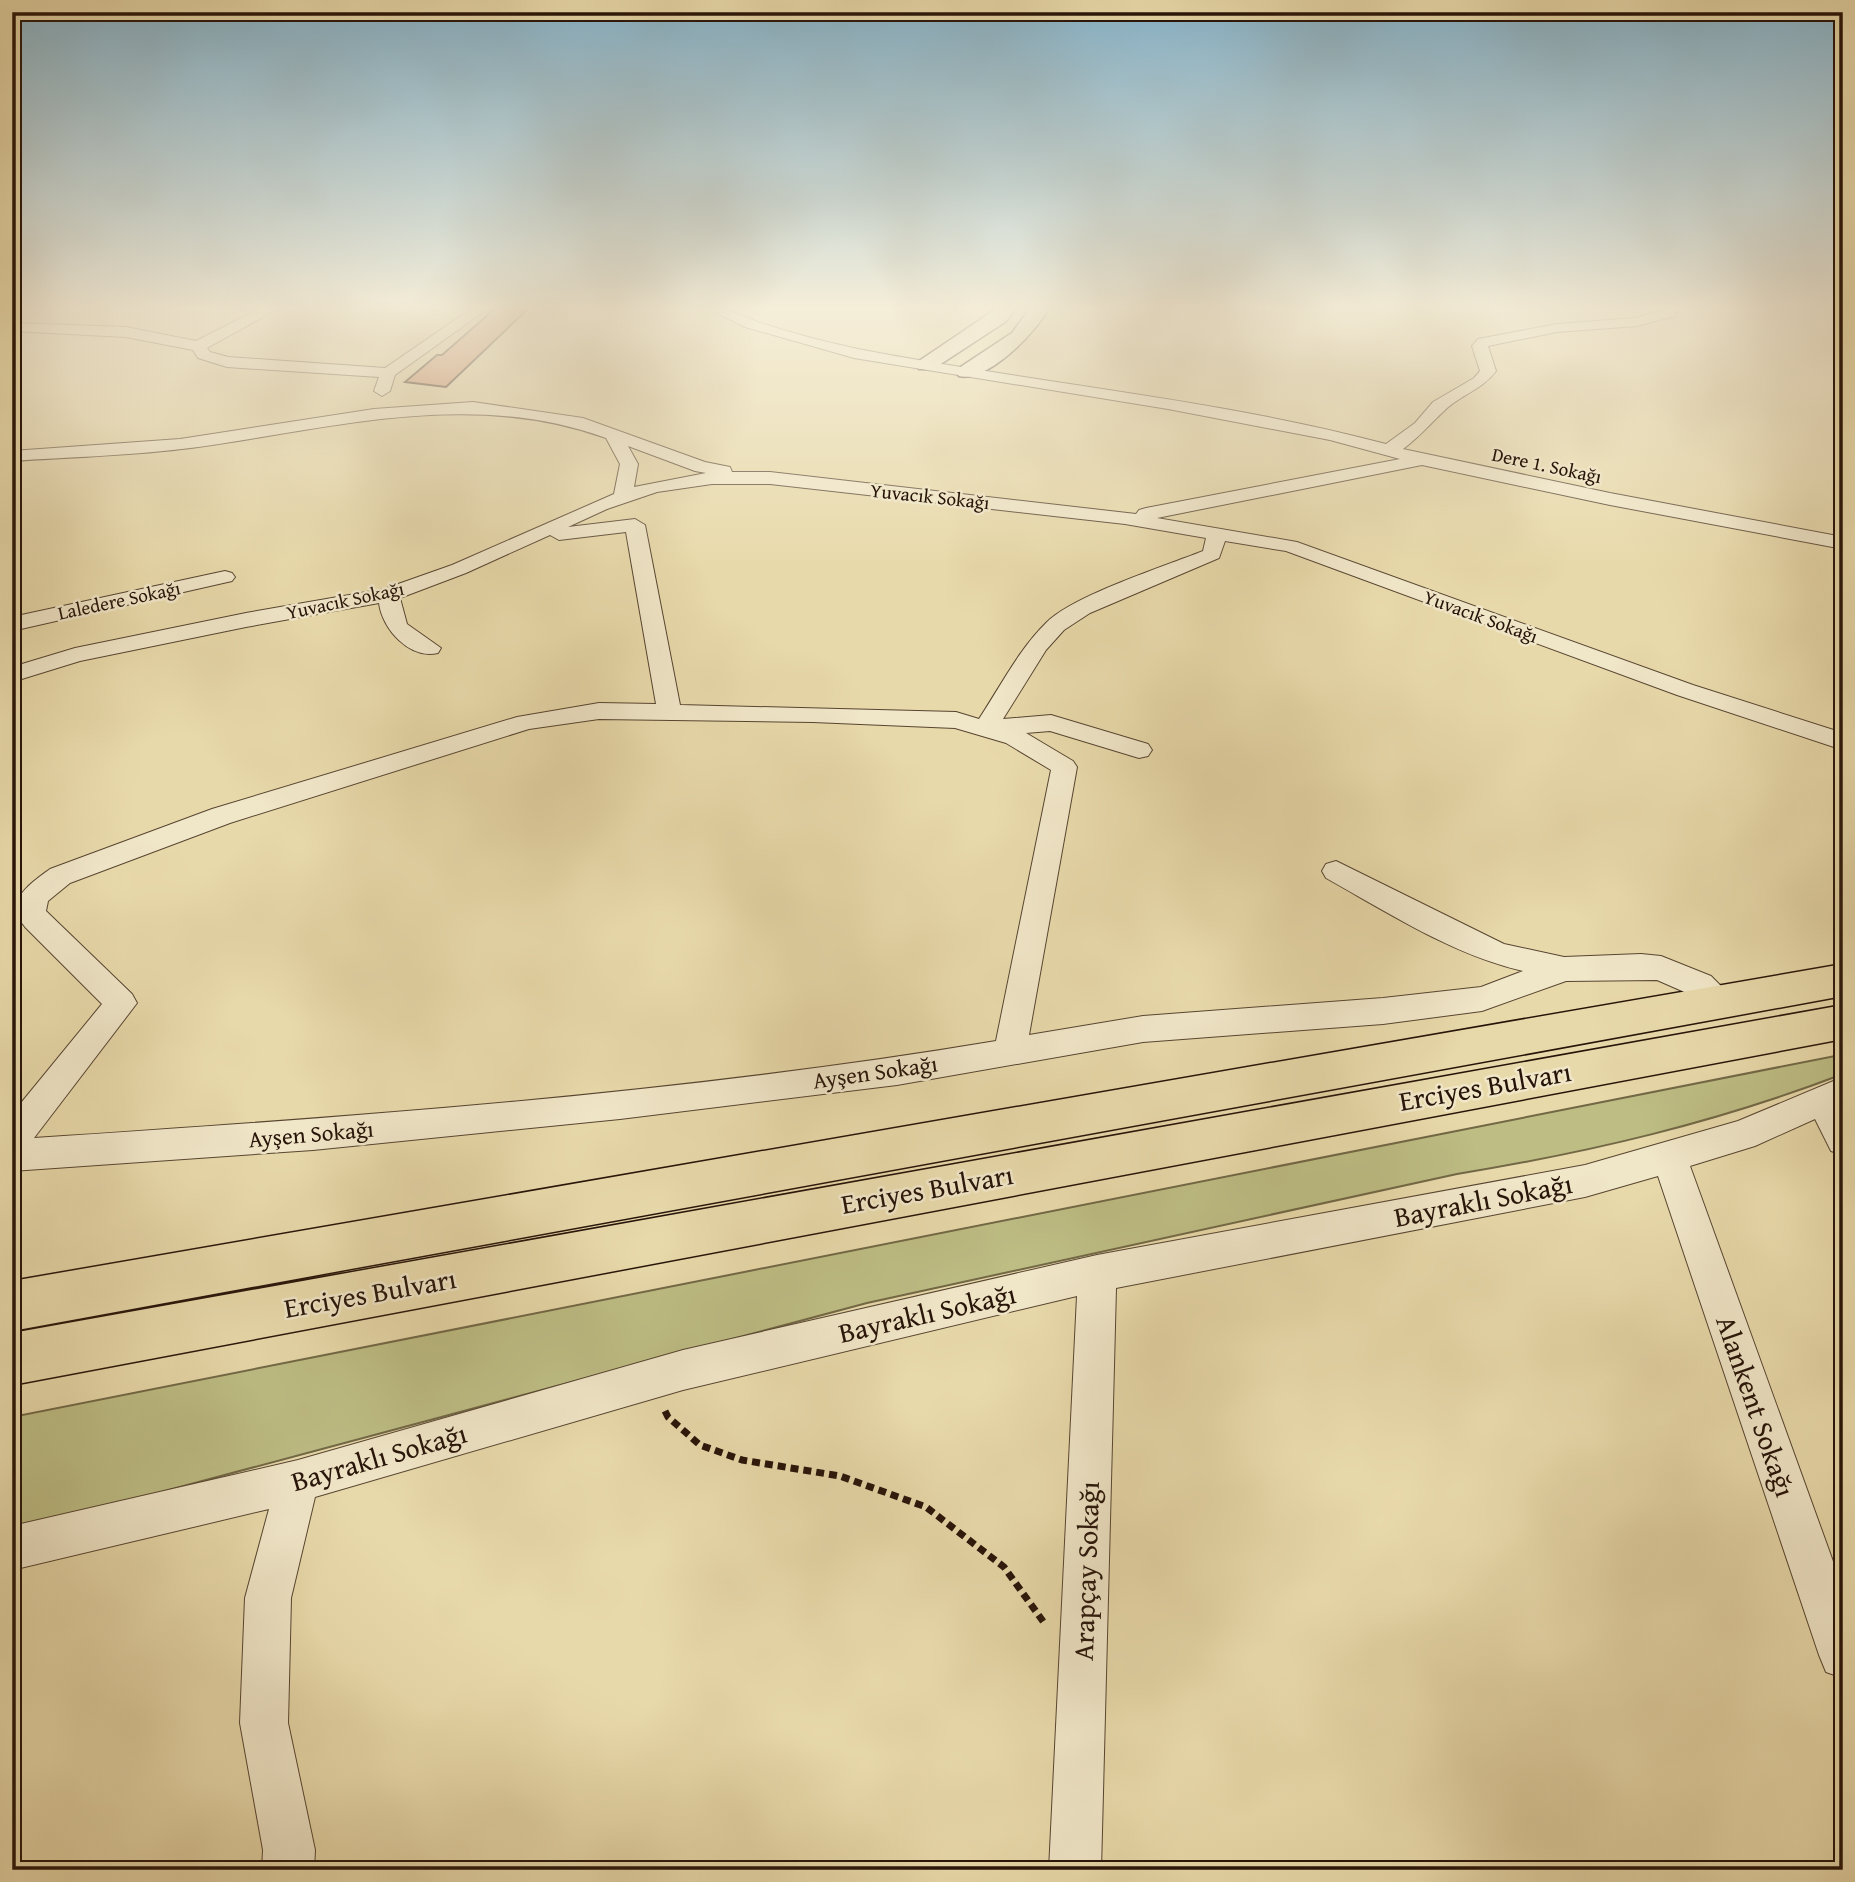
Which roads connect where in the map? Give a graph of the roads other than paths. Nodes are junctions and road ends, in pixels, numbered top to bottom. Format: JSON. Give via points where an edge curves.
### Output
{"nodes":[{"id":1,"x":381,"y":395,"type":"edge"},
{"id":2,"x":1110,"y":395,"type":"edge"},
{"id":3,"x":1457,"y":395,"type":"edge"},
{"id":4,"x":374,"y":414,"type":"junction"},
{"id":5,"x":613,"y":436,"type":"junction"},
{"id":6,"x":1390,"y":450,"type":"junction"},
{"id":7,"x":12,"y":456,"type":"edge"},
{"id":8,"x":1425,"y":460,"type":"junction"},
{"id":9,"x":770,"y":478,"type":"junction"},
{"id":10,"x":623,"y":498,"type":"junction"},
{"id":11,"x":1125,"y":518,"type":"junction"},
{"id":12,"x":1217,"y":533,"type":"junction"},
{"id":13,"x":531,"y":537,"type":"junction"},
{"id":14,"x":1843,"y":543,"type":"edge"},
{"id":15,"x":225,"y":577,"type":"dead end"},
{"id":16,"x":389,"y":595,"type":"junction"},
{"id":17,"x":12,"y":624,"type":"edge"},
{"id":18,"x":430,"y":648,"type":"dead end"},
{"id":19,"x":12,"y":675,"type":"edge"},
{"id":20,"x":669,"y":712,"type":"junction"},
{"id":21,"x":985,"y":729,"type":"junction"},
{"id":22,"x":1843,"y":742,"type":"edge"},
{"id":23,"x":1139,"y":750,"type":"dead end"},
{"id":24,"x":1336,"y":871,"type":"dead end"},
{"id":25,"x":1564,"y":969,"type":"junction"},
{"id":26,"x":1843,"y":981,"type":"edge"},
{"id":27,"x":1719,"y":1004,"type":"junction"},
{"id":28,"x":1843,"y":1023,"type":"edge"},
{"id":29,"x":1010,"y":1051,"type":"junction"},
{"id":30,"x":1833,"y":1095,"type":"edge"},
{"id":31,"x":12,"y":1140,"type":"edge"},
{"id":32,"x":1843,"y":1140,"type":"edge"},
{"id":33,"x":12,"y":1155,"type":"edge"},
{"id":34,"x":1669,"y":1157,"type":"junction"},
{"id":35,"x":1097,"y":1272,"type":"junction"},
{"id":36,"x":12,"y":1306,"type":"edge"},
{"id":37,"x":12,"y":1359,"type":"edge"},
{"id":38,"x":298,"y":1481,"type":"junction"},
{"id":39,"x":12,"y":1548,"type":"edge"},
{"id":40,"x":1843,"y":1655,"type":"edge"},
{"id":41,"x":288,"y":1870,"type":"edge"},
{"id":42,"x":1075,"y":1870,"type":"edge"}],
"edges":[{"from":1,"to":4,"type":"street"},
{"from":2,"to":6,"type":"street","name":"Dere 1. Sokağı","via":[[1332,435]]},
{"from":3,"to":6,"type":"street"},
{"from":4,"to":5,"type":"street","via":[[473,407],[577,422]]},
{"from":4,"to":7,"type":"street","via":[[180,444]]},
{"from":5,"to":9,"type":"street","via":[[701,467]]},
{"from":5,"to":10,"type":"street","via":[[629,464]]},
{"from":6,"to":8,"type":"street","name":"Dere 1. Sokağı"},
{"from":8,"to":11,"type":"street"},
{"from":8,"to":14,"type":"street","name":"Dere 1. Sokağı"},
{"from":9,"to":10,"type":"street","name":"Yuvacık Sokağı","via":[[712,478],[654,487]]},
{"from":9,"to":11,"type":"street","name":"Yuvacık Sokağı"},
{"from":10,"to":13,"type":"street","name":"Yuvacık Sokağı"},
{"from":11,"to":12,"type":"street","name":"Yuvacık Sokağı"},
{"from":12,"to":21,"type":"street","via":[[1212,554],[1083,608],[1056,625]]},
{"from":12,"to":22,"type":"street","name":"Yuvacık Sokağı","via":[[1290,545],[1685,690]]},
{"from":13,"to":16,"type":"street","name":"Yuvacık Sokağı"},
{"from":13,"to":20,"type":"street","via":[[635,525]]},
{"from":15,"to":17,"type":"street","name":"Laledere Sokağı"},
{"from":16,"to":18,"type":"street","via":[[389,616],[403,635]]},
{"from":16,"to":19,"type":"street","name":"Yuvacık Sokağı","via":[[88,652]]},
{"from":20,"to":21,"type":"street","via":[[956,720]]},
{"from":20,"to":31,"type":"street","via":[[599,711],[526,722],[220,816],[60,876],[32,903],[35,919],[121,1003]]},
{"from":21,"to":23,"type":"street","via":[[1052,723]]},
{"from":21,"to":29,"type":"street","via":[[1014,737],[1064,767]]},
{"from":24,"to":25,"type":"street","via":[[1499,954]]},
{"from":25,"to":27,"type":"street","name":"Ayşen Sokağı","via":[[1661,968],[1700,985]]},
{"from":25,"to":29,"type":"street","name":"Ayşen Sokağı","via":[[1482,999],[1143,1029]]},
{"from":26,"to":27,"type":"highway","name":"Erciyes Bulvarı"},
{"from":27,"to":36,"type":"highway","name":"Erciyes Bulvarı"},
{"from":28,"to":37,"type":"highway","name":"Erciyes Bulvarı"},
{"from":29,"to":33,"type":"street","name":"Ayşen Sokağı","via":[[897,1071],[620,1104],[313,1135]]},
{"from":30,"to":32,"type":"street"},
{"from":30,"to":34,"type":"street","name":"Bayraklı Sokağı","via":[[1743,1135]]},
{"from":34,"to":35,"type":"street","name":"Bayraklı Sokağı","via":[[1585,1181]]},
{"from":34,"to":40,"type":"street","name":"Alankent Sokağı"},
{"from":35,"to":38,"type":"street","name":"Bayraklı Sokağı","via":[[648,1380]]},
{"from":35,"to":42,"type":"street","name":"Arapçay Sokağı"},
{"from":38,"to":39,"type":"street","name":"Bayraklı Sokağı"},
{"from":38,"to":41,"type":"street","via":[[268,1598],[264,1723],[289,1850]]}]}
